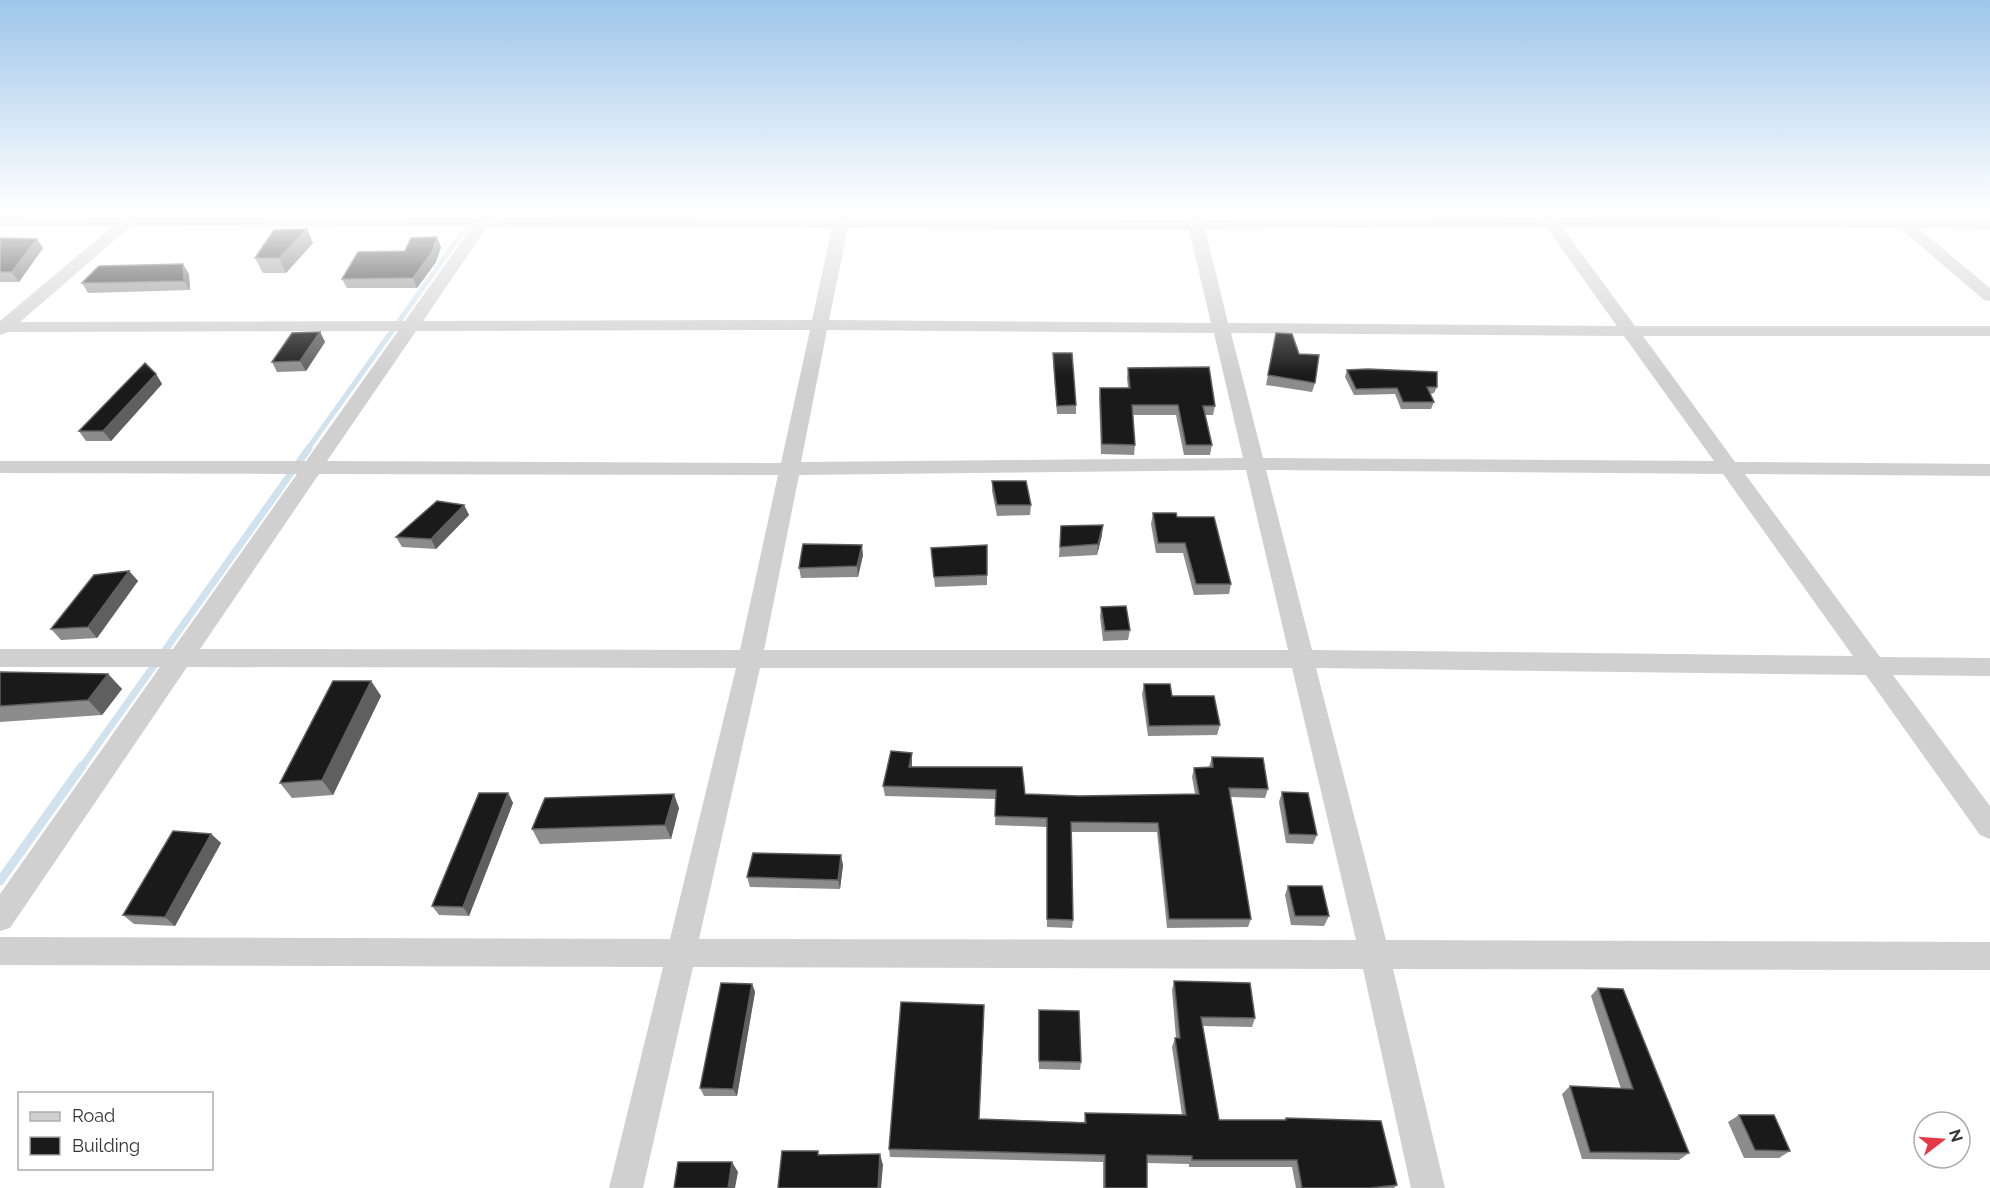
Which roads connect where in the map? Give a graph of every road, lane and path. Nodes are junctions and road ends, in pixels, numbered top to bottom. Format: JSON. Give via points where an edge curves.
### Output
{"nodes":[{"id":1,"x":76,"y":264,"type":"edge"},
{"id":2,"x":453,"y":264,"type":"edge"},
{"id":3,"x":833,"y":264,"type":"edge"},
{"id":4,"x":1206,"y":264,"type":"edge"},
{"id":5,"x":1581,"y":264,"type":"edge"},
{"id":6,"x":1952,"y":264,"type":"edge"},
{"id":7,"x":1990,"y":296,"type":"edge"},
{"id":8,"x":821,"y":325,"type":"junction"},
{"id":9,"x":410,"y":327,"type":"junction"},
{"id":10,"x":2,"y":328,"type":"edge"},
{"id":11,"x":1221,"y":328,"type":"junction"},
{"id":12,"x":1628,"y":331,"type":"junction"},
{"id":13,"x":1990,"y":331,"type":"edge"},
{"id":14,"x":1253,"y":464,"type":"junction"},
{"id":15,"x":0,"y":467,"type":"edge"},
{"id":16,"x":788,"y":469,"type":"junction"},
{"id":17,"x":1728,"y":469,"type":"junction"},
{"id":18,"x":311,"y":470,"type":"junction"},
{"id":19,"x":1990,"y":470,"type":"edge"},
{"id":20,"x":0,"y":658,"type":"edge"},
{"id":21,"x":179,"y":659,"type":"junction"},
{"id":22,"x":1303,"y":659,"type":"junction"},
{"id":23,"x":750,"y":660,"type":"junction"},
{"id":24,"x":1871,"y":665,"type":"junction"},
{"id":25,"x":1990,"y":667,"type":"edge"},
{"id":26,"x":1990,"y":827,"type":"edge"},
{"id":27,"x":0,"y":918,"type":"edge"},
{"id":28,"x":0,"y":951,"type":"edge"},
{"id":29,"x":683,"y":951,"type":"junction"},
{"id":30,"x":1375,"y":956,"type":"junction"},
{"id":31,"x":1990,"y":956,"type":"edge"},
{"id":32,"x":626,"y":1188,"type":"edge"},
{"id":33,"x":1428,"y":1188,"type":"edge"}],
"edges":[{"from":1,"to":10,"type":"street"},
{"from":2,"to":9,"type":"street"},
{"from":3,"to":8,"type":"street"},
{"from":4,"to":11,"type":"street"},
{"from":5,"to":12,"type":"street"},
{"from":6,"to":7,"type":"street"},
{"from":8,"to":9,"type":"street"},
{"from":8,"to":11,"type":"street"},
{"from":8,"to":16,"type":"street"},
{"from":9,"to":10,"type":"street"},
{"from":9,"to":18,"type":"street"},
{"from":11,"to":12,"type":"street"},
{"from":11,"to":14,"type":"street"},
{"from":12,"to":13,"type":"street"},
{"from":12,"to":17,"type":"street"},
{"from":14,"to":16,"type":"street"},
{"from":14,"to":17,"type":"street"},
{"from":14,"to":22,"type":"street"},
{"from":15,"to":18,"type":"street"},
{"from":16,"to":18,"type":"street"},
{"from":16,"to":23,"type":"street"},
{"from":17,"to":19,"type":"street"},
{"from":17,"to":24,"type":"street"},
{"from":18,"to":21,"type":"street"},
{"from":20,"to":21,"type":"street"},
{"from":21,"to":23,"type":"street"},
{"from":21,"to":27,"type":"street"},
{"from":22,"to":23,"type":"street"},
{"from":22,"to":24,"type":"street"},
{"from":22,"to":30,"type":"street"},
{"from":23,"to":29,"type":"street"},
{"from":24,"to":25,"type":"street"},
{"from":24,"to":26,"type":"street"},
{"from":28,"to":29,"type":"street"},
{"from":29,"to":30,"type":"street"},
{"from":29,"to":32,"type":"street"},
{"from":30,"to":31,"type":"street"},
{"from":30,"to":33,"type":"street"}]}
